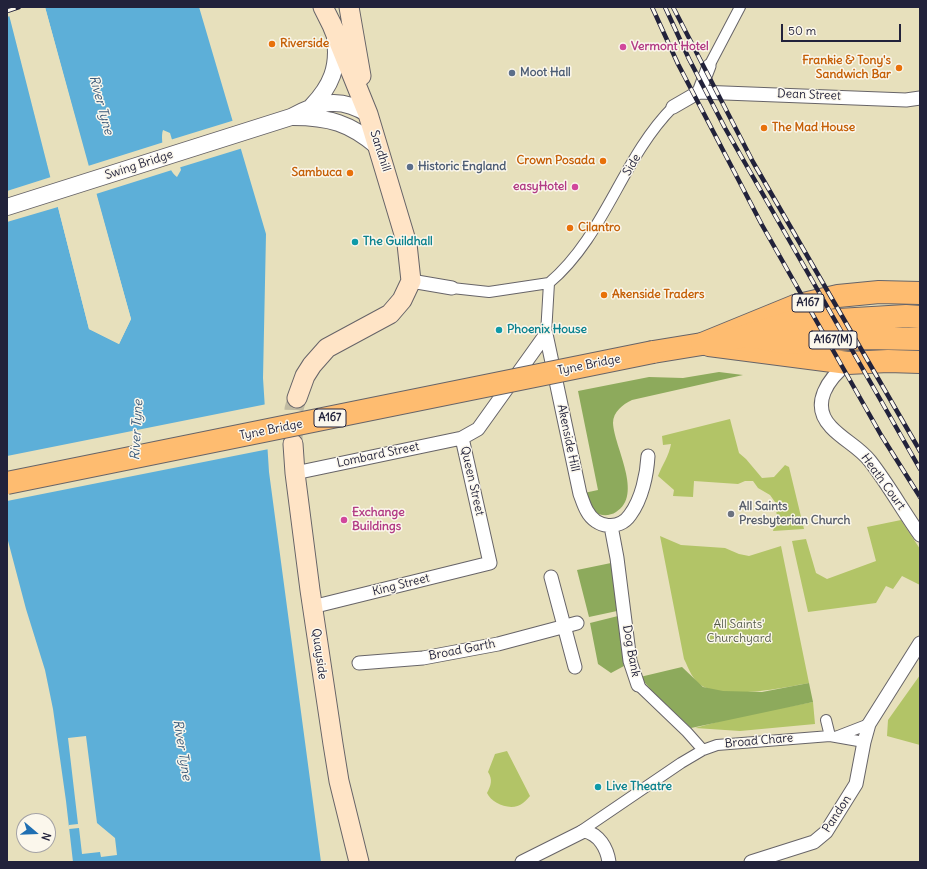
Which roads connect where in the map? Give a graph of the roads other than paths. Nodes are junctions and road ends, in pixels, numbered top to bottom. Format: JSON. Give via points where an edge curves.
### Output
{"nodes":[{"id":1,"x":323,"y":7,"type":"edge"},
{"id":2,"x":348,"y":7,"type":"edge"},
{"id":3,"x":740,"y":7,"type":"edge"},
{"id":4,"x":332,"y":25,"type":"junction"},
{"id":5,"x":709,"y":66,"type":"joint"},
{"id":6,"x":699,"y":92,"type":"junction"},
{"id":7,"x":920,"y":98,"type":"edge"},
{"id":8,"x":312,"y":106,"type":"junction"},
{"id":9,"x":673,"y":108,"type":"joint"},
{"id":10,"x":368,"y":114,"type":"junction"},
{"id":11,"x":291,"y":117,"type":"junction"},
{"id":12,"x":378,"y":147,"type":"junction"},
{"id":13,"x":7,"y":207,"type":"edge"},
{"id":14,"x":411,"y":281,"type":"junction"},
{"id":15,"x":549,"y":283,"type":"junction"},
{"id":16,"x":452,"y":288,"type":"joint"},
{"id":17,"x":920,"y":294,"type":"edge"},
{"id":18,"x":920,"y":317,"type":"edge"},
{"id":19,"x":546,"y":334,"type":"junction"},
{"id":20,"x":747,"y":336,"type":"junction"},
{"id":21,"x":920,"y":338,"type":"edge"},
{"id":22,"x":702,"y":344,"type":"junction"},
{"id":23,"x":920,"y":362,"type":"edge"},
{"id":24,"x":848,"y":363,"type":"junction"},
{"id":25,"x":297,"y":398,"type":"tunnel mouth"},
{"id":26,"x":462,"y":438,"type":"junction"},
{"id":27,"x":293,"y":444,"type":"tunnel mouth"},
{"id":28,"x":648,"y":456,"type":"dead end"},
{"id":29,"x":295,"y":473,"type":"junction"},
{"id":30,"x":7,"y":483,"type":"edge"},
{"id":31,"x":611,"y":526,"type":"junction"},
{"id":32,"x":920,"y":535,"type":"edge"},
{"id":33,"x":490,"y":563,"type":"joint"},
{"id":34,"x":551,"y":577,"type":"dead end"},
{"id":35,"x":312,"y":607,"type":"junction"},
{"id":36,"x":578,"y":623,"type":"dead end"},
{"id":37,"x":565,"y":627,"type":"junction"},
{"id":38,"x":920,"y":643,"type":"edge"},
{"id":39,"x":359,"y":663,"type":"dead end"},
{"id":40,"x":575,"y":667,"type":"dead end"},
{"id":41,"x":638,"y":685,"type":"joint"},
{"id":42,"x":826,"y":720,"type":"dead end"},
{"id":43,"x":870,"y":724,"type":"junction"},
{"id":44,"x":834,"y":736,"type":"junction"},
{"id":45,"x":864,"y":742,"type":"junction"},
{"id":46,"x":703,"y":750,"type":"junction"},
{"id":47,"x":580,"y":831,"type":"junction"},
{"id":48,"x":359,"y":862,"type":"edge"},
{"id":49,"x":522,"y":862,"type":"edge"},
{"id":50,"x":609,"y":862,"type":"edge"},
{"id":51,"x":751,"y":862,"type":"edge"}],
"edges":[{"from":1,"to":4,"type":"main road","name":"Sandhill"},
{"from":2,"to":10,"type":"main road"},
{"from":3,"to":5,"type":"street"},
{"from":4,"to":8,"type":"street","via":[[336,52],[333,77],[322,96]]},
{"from":4,"to":10,"type":"main road","name":"Sandhill"},
{"from":5,"to":6,"type":"street"},
{"from":6,"to":7,"type":"street","name":"Dean Street","via":[[906,100]]},
{"from":6,"to":9,"type":"street","name":"Side"},
{"from":8,"to":10,"type":"street","via":[[339,103]]},
{"from":8,"to":11,"type":"street"},
{"from":9,"to":15,"type":"street","name":"Side","via":[[654,128],[588,240],[565,270]]},
{"from":10,"to":12,"type":"main road","name":"Sandhill"},
{"from":11,"to":12,"type":"street","via":[[323,118],[337,122],[363,134]]},
{"from":11,"to":13,"type":"street","name":"Swing Bridge"},
{"from":12,"to":14,"type":"main road","name":"Sandhill","via":[[407,244]]},
{"from":14,"to":16,"type":"street"},
{"from":14,"to":25,"type":"main road","via":[[402,300],[390,314],[327,348],[308,372]]},
{"from":15,"to":16,"type":"street","via":[[488,292]]},
{"from":15,"to":19,"type":"street"},
{"from":17,"to":22,"type":"highway","number":"A167","via":[[878,292],[838,296],[795,306]]},
{"from":18,"to":20,"type":"highway","number":"A167(M)","via":[[788,323]]},
{"from":19,"to":26,"type":"street","name":"Queen Street","via":[[478,429]]},
{"from":19,"to":31,"type":"street","name":"Akenside Hill","via":[[586,511],[603,525]]},
{"from":20,"to":21,"type":"highway","number":"A167(M)","via":[[785,342]]},
{"from":20,"to":22,"type":"highway","number":"A167(M)"},
{"from":22,"to":24,"type":"highway","number":"A167"},
{"from":22,"to":30,"type":"highway","name":"Tyne Bridge","number":"A167","bridge":true},
{"from":23,"to":24,"type":"highway","number":"A167"},
{"from":24,"to":32,"type":"street","name":"Heath Court","via":[[831,378],[823,392],[824,417],[830,426],[869,460]]},
{"from":26,"to":29,"type":"street","name":"Lombard Street"},
{"from":26,"to":33,"type":"street","name":"Queen Street"},
{"from":27,"to":29,"type":"main road","name":"Quayside"},
{"from":28,"to":31,"type":"street","via":[[647,470],[632,511],[623,522]]},
{"from":29,"to":35,"type":"main road","name":"Quayside"},
{"from":31,"to":41,"type":"street","name":"Dog Bank","via":[[630,661]]},
{"from":33,"to":35,"type":"street","name":"King Street"},
{"from":34,"to":37,"type":"street"},
{"from":35,"to":48,"type":"main road","name":"Quayside","via":[[334,752]]},
{"from":36,"to":37,"type":"street","name":"Broad Garth"},
{"from":37,"to":39,"type":"street","name":"Broad Garth","via":[[498,644],[423,658]]},
{"from":37,"to":40,"type":"street"},
{"from":38,"to":43,"type":"street","name":"Pandon"},
{"from":41,"to":46,"type":"street","name":"Dog Bank"},
{"from":42,"to":44,"type":"street"},
{"from":43,"to":44,"type":"street","name":"Broad Chare"},
{"from":43,"to":45,"type":"street","name":"Pandon"},
{"from":44,"to":45,"type":"street","name":"Broad Chare"},
{"from":44,"to":46,"type":"street","name":"Broad Chare","via":[[727,743]]},
{"from":45,"to":51,"type":"street","name":"Pandon","via":[[856,784],[823,836],[814,842]]},
{"from":46,"to":47,"type":"street","name":"Broad Chare"},
{"from":47,"to":49,"type":"street","name":"Broad Chare"},
{"from":47,"to":50,"type":"street","via":[[588,832],[599,839]]}]}
